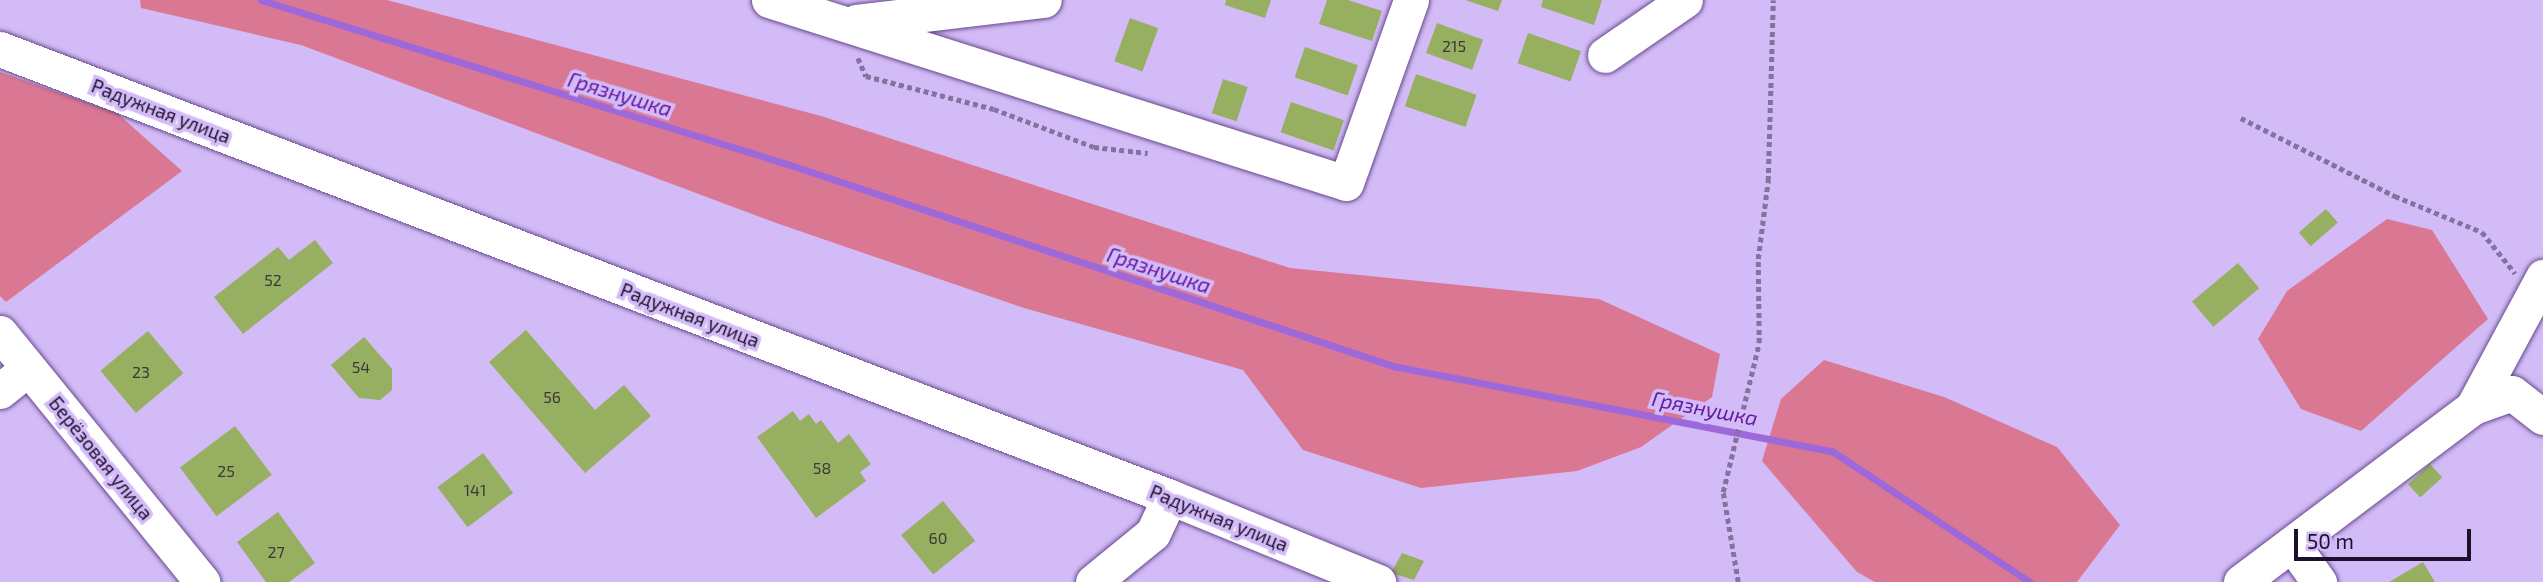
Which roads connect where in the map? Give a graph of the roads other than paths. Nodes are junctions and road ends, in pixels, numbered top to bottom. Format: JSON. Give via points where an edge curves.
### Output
{"nodes":[{"id":1,"x":769,"y":0,"type":"edge"},
{"id":2,"x":1044,"y":0,"type":"edge"},
{"id":3,"x":1411,"y":0,"type":"edge"},
{"id":4,"x":1685,"y":0,"type":"edge"},
{"id":5,"x":852,"y":25,"type":"junction"},
{"id":6,"x":0,"y":49,"type":"edge"},
{"id":7,"x":1605,"y":55,"type":"dead end"},
{"id":8,"x":2538,"y":286,"type":"edge"},
{"id":9,"x":0,"y":333,"type":"edge"},
{"id":10,"x":29,"y":368,"type":"junction"},
{"id":11,"x":0,"y":391,"type":"edge"},
{"id":12,"x":2473,"y":407,"type":"junction"},
{"id":13,"x":2543,"y":417,"type":"edge"},
{"id":14,"x":1170,"y":497,"type":"junction"},
{"id":15,"x":2292,"y":544,"type":"junction"},
{"id":16,"x":202,"y":582,"type":"edge"},
{"id":17,"x":1093,"y":582,"type":"edge"},
{"id":18,"x":1378,"y":582,"type":"edge"},
{"id":19,"x":2241,"y":582,"type":"edge"},
{"id":20,"x":2319,"y":582,"type":"edge"}],
"edges":[{"from":1,"to":5,"type":"street"},
{"from":2,"to":5,"type":"street"},
{"from":3,"to":5,"type":"street","via":[[1346,183]]},
{"from":4,"to":7,"type":"street"},
{"from":6,"to":14,"type":"street","name":"Радужная улица"},
{"from":8,"to":12,"type":"street"},
{"from":9,"to":10,"type":"street","name":"Берёзовая улица"},
{"from":10,"to":11,"type":"street"},
{"from":10,"to":16,"type":"street","name":"Берёзовая улица"},
{"from":12,"to":13,"type":"street","via":[[2512,393]]},
{"from":12,"to":15,"type":"street"},
{"from":14,"to":17,"type":"street","via":[[1153,533]]},
{"from":14,"to":18,"type":"street","name":"Радужная улица"},
{"from":15,"to":19,"type":"street"},
{"from":15,"to":20,"type":"street"}]}
